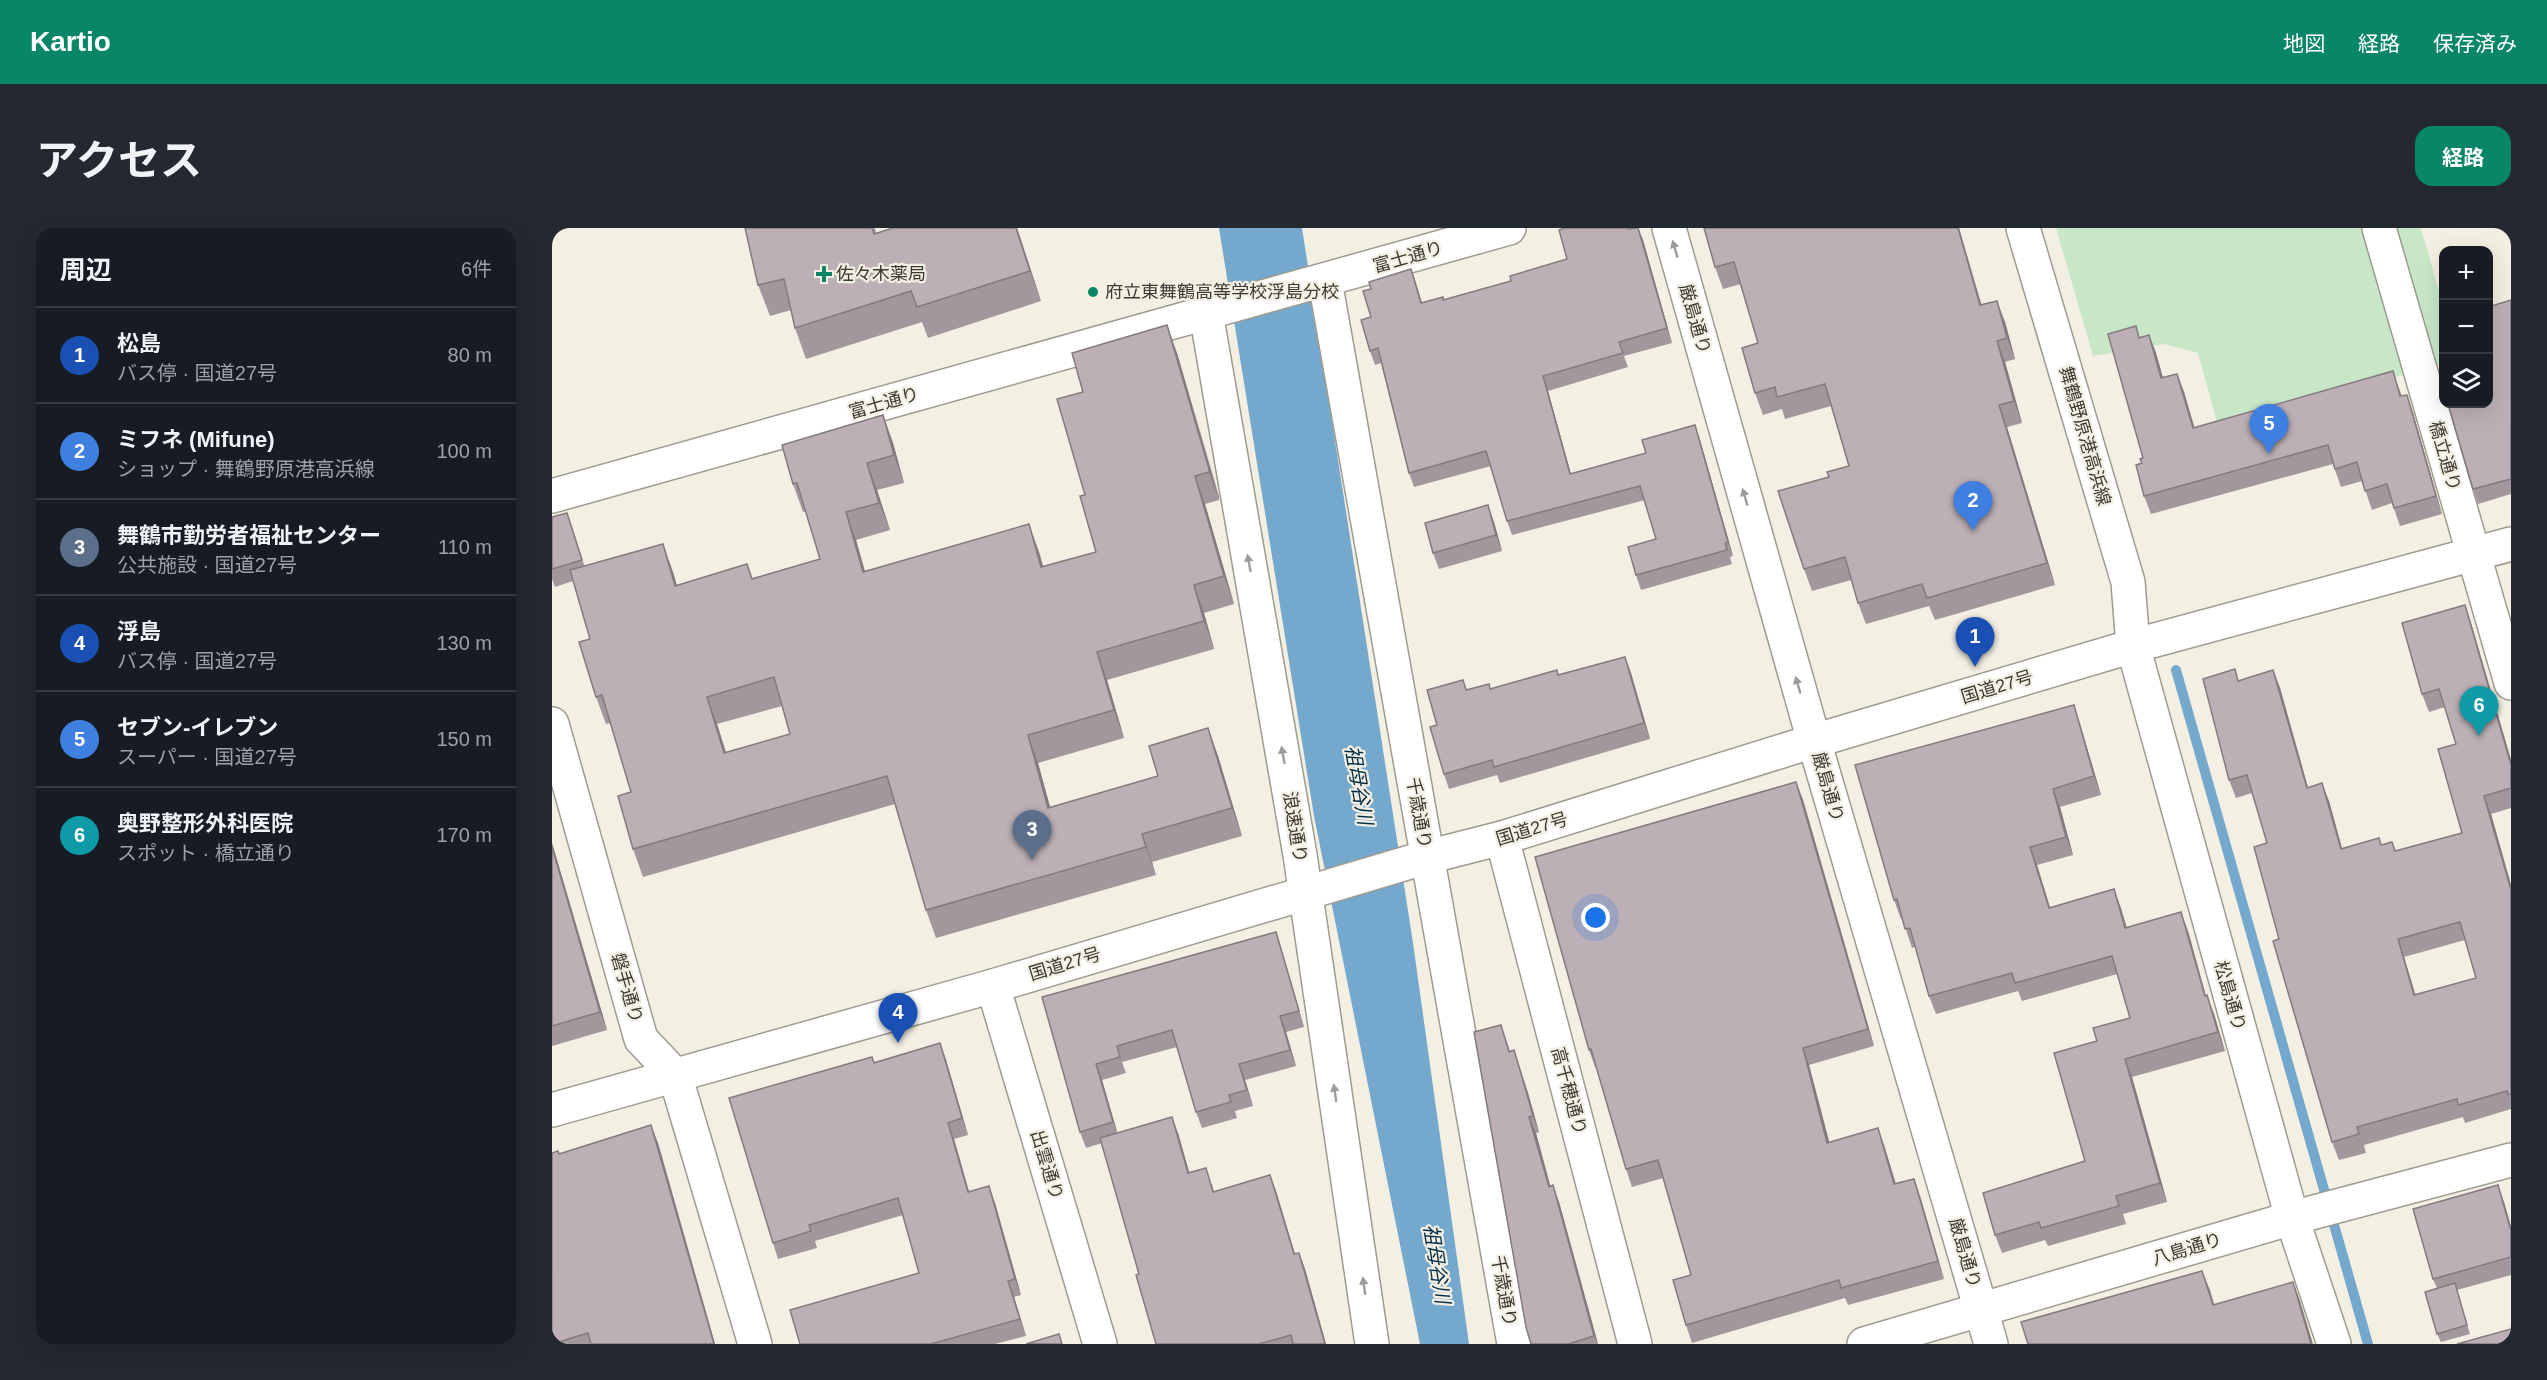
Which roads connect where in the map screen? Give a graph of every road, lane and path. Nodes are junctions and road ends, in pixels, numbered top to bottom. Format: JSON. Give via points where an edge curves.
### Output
{"nodes":[{"id":1,"x":1509,"y":228,"type":"edge"},
{"id":2,"x":1669,"y":228,"type":"edge"},
{"id":3,"x":2023,"y":228,"type":"edge"},
{"id":4,"x":2379,"y":228,"type":"edge"},
{"id":5,"x":1316,"y":282,"type":"junction"},
{"id":6,"x":1211,"y":311,"type":"junction"},
{"id":7,"x":552,"y":496,"type":"edge"},
{"id":8,"x":2511,"y":544,"type":"edge"},
{"id":9,"x":2473,"y":555,"type":"junction"},
{"id":10,"x":2133,"y":646,"type":"junction"},
{"id":11,"x":2511,"y":683,"type":"edge"},
{"id":12,"x":552,"y":724,"type":"edge"},
{"id":13,"x":1814,"y":741,"type":"junction"},
{"id":14,"x":1502,"y":838,"type":"junction"},
{"id":15,"x":1420,"y":859,"type":"junction"},
{"id":16,"x":1309,"y":891,"type":"junction"},
{"id":17,"x":993,"y":986,"type":"junction"},
{"id":18,"x":675,"y":1075,"type":"junction"},
{"id":19,"x":552,"y":1110,"type":"edge"},
{"id":20,"x":2511,"y":1160,"type":"edge"},
{"id":21,"x":2292,"y":1218,"type":"junction"},
{"id":22,"x":1982,"y":1310,"type":"junction"},
{"id":23,"x":755,"y":1344,"type":"edge"},
{"id":24,"x":1100,"y":1344,"type":"edge"},
{"id":25,"x":1372,"y":1344,"type":"edge"},
{"id":26,"x":1514,"y":1344,"type":"edge"},
{"id":27,"x":1635,"y":1344,"type":"edge"},
{"id":28,"x":1864,"y":1344,"type":"edge"},
{"id":29,"x":1991,"y":1344,"type":"edge"},
{"id":30,"x":2334,"y":1344,"type":"edge"}],
"edges":[{"from":1,"to":5,"type":"main road","name":"富士通り"},
{"from":13,"to":2,"type":"main road","name":"厳島通り","one_way":true},
{"from":3,"to":10,"type":"main road","name":"舞鶴野原港高浜線","via":[[2128,582]]},
{"from":4,"to":9,"type":"main road","name":"橋立通り"},
{"from":5,"to":6,"type":"main road","name":"富士通り"},
{"from":5,"to":15,"type":"main road","name":"千歳通り"},
{"from":6,"to":7,"type":"main road","name":"富士通り"},
{"from":16,"to":6,"type":"main road","name":"浪速通り","one_way":true},
{"from":8,"to":9,"type":"main road","name":"国道27号"},
{"from":9,"to":10,"type":"main road","name":"国道27号"},
{"from":9,"to":11,"type":"main road","name":"橋立通り"},
{"from":10,"to":13,"type":"main road","name":"国道27号"},
{"from":10,"to":21,"type":"main road","name":"松島通り"},
{"from":12,"to":18,"type":"main road","name":"磐手通り","via":[[641,1039]]},
{"from":13,"to":14,"type":"main road","name":"国道27号"},
{"from":13,"to":22,"type":"main road","name":"厳島通り"},
{"from":14,"to":15,"type":"main road","name":"国道27号"},
{"from":14,"to":27,"type":"main road","name":"高千穂通り"},
{"from":15,"to":16,"type":"main road","name":"国道27号"},
{"from":15,"to":26,"type":"main road","name":"千歳通り"},
{"from":16,"to":17,"type":"main road","name":"国道27号"},
{"from":25,"to":16,"type":"main road","name":"浪速通り","one_way":true},
{"from":17,"to":18,"type":"main road","name":"国道27号"},
{"from":17,"to":24,"type":"main road","name":"出雲通り"},
{"from":18,"to":19,"type":"main road","name":"国道27号"},
{"from":18,"to":23,"type":"main road","name":"磐手通り"},
{"from":20,"to":21,"type":"main road","name":"八島通り"},
{"from":21,"to":22,"type":"main road","name":"八島通り"},
{"from":21,"to":30,"type":"main road","name":"松島通り"},
{"from":22,"to":28,"type":"main road","name":"八島通り"},
{"from":22,"to":29,"type":"main road","name":"厳島通り"}]}
